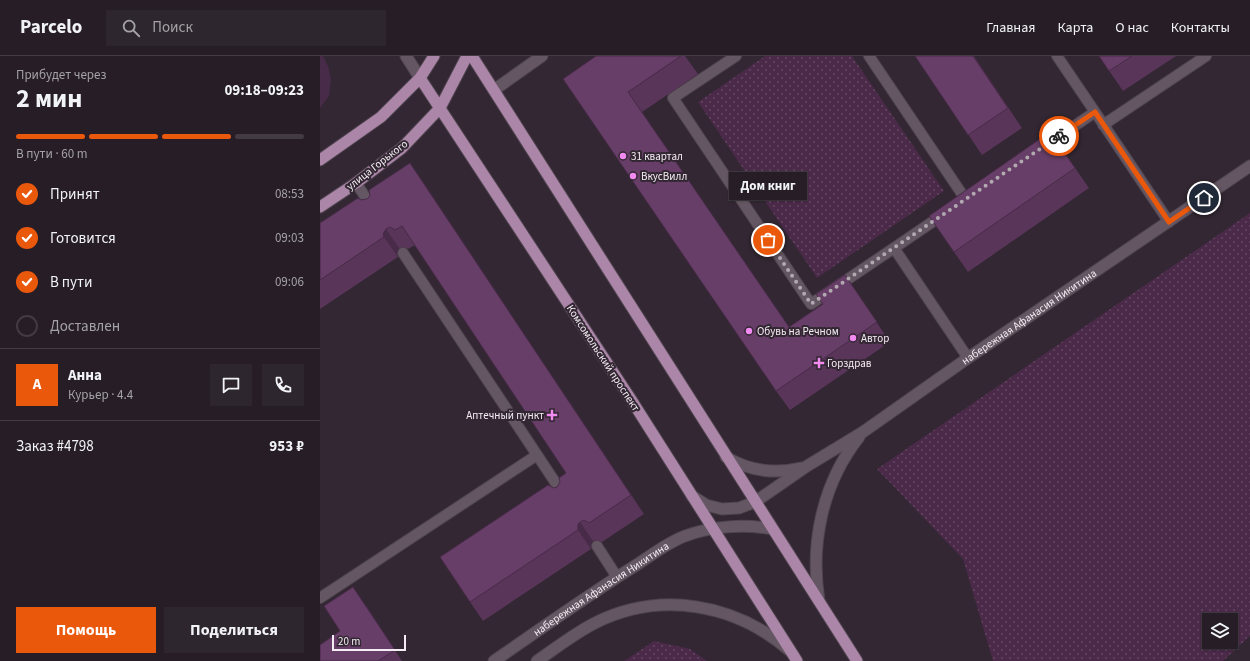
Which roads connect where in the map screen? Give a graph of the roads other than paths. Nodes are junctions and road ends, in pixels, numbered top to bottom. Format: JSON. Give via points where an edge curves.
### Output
{"nodes":[{"id":1,"x":406,"y":56,"type":"edge"},
{"id":2,"x":434,"y":56,"type":"edge"},
{"id":3,"x":467,"y":56,"type":"edge"},
{"id":4,"x":472,"y":56,"type":"edge"},
{"id":5,"x":542,"y":56,"type":"edge"},
{"id":6,"x":736,"y":56,"type":"edge"},
{"id":7,"x":869,"y":56,"type":"edge"},
{"id":8,"x":1056,"y":56,"type":"edge"},
{"id":9,"x":1206,"y":56,"type":"edge"},
{"id":10,"x":420,"y":78,"type":"junction"},
{"id":11,"x":494,"y":90,"type":"junction"},
{"id":12,"x":440,"y":108,"type":"junction"},
{"id":13,"x":1095,"y":112,"type":"junction"},
{"id":14,"x":1103,"y":125,"type":"junction"},
{"id":15,"x":1038,"y":151,"type":"edge"},
{"id":16,"x":320,"y":160,"type":"edge"},
{"id":17,"x":1250,"y":166,"type":"edge"},
{"id":18,"x":356,"y":183,"type":"junction"},
{"id":19,"x":320,"y":207,"type":"edge"},
{"id":20,"x":377,"y":213,"type":"edge"},
{"id":21,"x":1169,"y":222,"type":"junction"},
{"id":22,"x":894,"y":248,"type":"junction"},
{"id":23,"x":403,"y":253,"type":"edge"},
{"id":24,"x":968,"y":358,"type":"junction"},
{"id":25,"x":863,"y":432,"type":"junction"},
{"id":26,"x":537,"y":455,"type":"junction"},
{"id":27,"x":726,"y":457,"type":"junction"},
{"id":28,"x":807,"y":466,"type":"junction"},
{"id":29,"x":692,"y":495,"type":"junction"},
{"id":30,"x":567,"y":501,"type":"edge"},
{"id":31,"x":755,"y":502,"type":"junction"},
{"id":32,"x":713,"y":529,"type":"junction"},
{"id":33,"x":772,"y":529,"type":"junction"},
{"id":34,"x":597,"y":546,"type":"dead end"},
{"id":35,"x":617,"y":577,"type":"junction"},
{"id":36,"x":320,"y":598,"type":"edge"},
{"id":37,"x":819,"y":602,"type":"junction"},
{"id":38,"x":794,"y":656,"type":"edge"},
{"id":39,"x":494,"y":661,"type":"edge"},
{"id":40,"x":537,"y":661,"type":"edge"},
{"id":41,"x":856,"y":661,"type":"edge"}],
"edges":[{"from":1,"to":10,"type":"street","name":"Комсомольский проспект"},
{"from":2,"to":10,"type":"main road"},
{"from":3,"to":12,"type":"main road","name":"улица Горького"},
{"from":4,"to":11,"type":"main road"},
{"from":5,"to":11,"type":"street"},
{"from":6,"to":22,"type":"lane","via":[[672,98],[811,304]]},
{"from":7,"to":22,"type":"lane","via":[[962,202]]},
{"from":8,"to":13,"type":"lane"},
{"from":9,"to":14,"type":"lane"},
{"from":10,"to":12,"type":"main road","name":"Комсомольский проспект"},
{"from":10,"to":16,"type":"main road","via":[[381,118]]},
{"from":11,"to":27,"type":"main road"},
{"from":12,"to":18,"type":"main road","name":"улица Горького","via":[[402,148]]},
{"from":12,"to":29,"type":"main road","name":"Комсомольский проспект"},
{"from":13,"to":14,"type":"lane"},
{"from":13,"to":15,"type":"lane"},
{"from":14,"to":21,"type":"lane"},
{"from":17,"to":21,"type":"street","name":"набережная Афанасия Никитина"},
{"from":18,"to":19,"type":"main road","name":"улица Горького"},
{"from":18,"to":20,"type":"lane"},
{"from":21,"to":24,"type":"street","name":"набережная Афанасия Никитина"},
{"from":22,"to":24,"type":"lane"},
{"from":23,"to":26,"type":"lane"},
{"from":24,"to":25,"type":"street","name":"набережная Афанасия Никитина"},
{"from":25,"to":28,"type":"street","name":"набережная Афанасия Никитина"},
{"from":25,"to":37,"type":"street","via":[[842,463],[824,508],[816,554]]},
{"from":26,"to":30,"type":"lane"},
{"from":26,"to":36,"type":"lane"},
{"from":27,"to":28,"type":"street","via":[[747,466],[769,471],[785,471]]},
{"from":27,"to":31,"type":"main road"},
{"from":28,"to":31,"type":"street","name":"набережная Афанасия Никитина"},
{"from":29,"to":31,"type":"street","name":"набережная Афанасия Никитина","via":[[706,505],[722,509],[739,508]]},
{"from":29,"to":32,"type":"main road","name":"Комсомольский проспект"},
{"from":31,"to":33,"type":"main road"},
{"from":32,"to":33,"type":"street","name":"набережная Афанасия Никитина"},
{"from":32,"to":35,"type":"street","name":"набережная Афанасия Никитина","via":[[696,532],[674,541]]},
{"from":32,"to":38,"type":"main road","name":"Комсомольский проспект"},
{"from":33,"to":37,"type":"main road"},
{"from":34,"to":35,"type":"lane"},
{"from":35,"to":39,"type":"street","name":"набережная Афанасия Никитина"},
{"from":37,"to":41,"type":"main road"},
{"from":38,"to":40,"type":"street","via":[[768,634],[742,619],[714,610],[670,605],[640,608],[610,616],[582,630]]}]}
